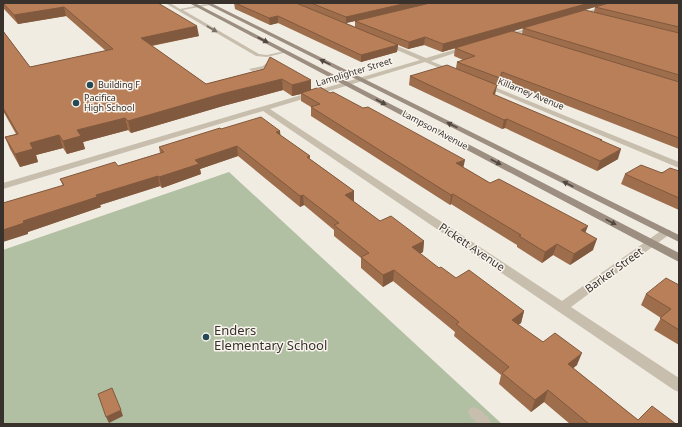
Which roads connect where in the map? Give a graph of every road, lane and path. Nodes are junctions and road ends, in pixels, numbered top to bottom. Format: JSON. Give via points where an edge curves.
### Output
{"nodes":[{"id":1,"x":167,"y":3,"type":"edge"},
{"id":2,"x":191,"y":3,"type":"edge"},
{"id":3,"x":619,"y":3,"type":"edge"},
{"id":4,"x":208,"y":4,"type":"edge"},
{"id":5,"x":197,"y":6,"type":"junction"},
{"id":6,"x":178,"y":10,"type":"junction"},
{"id":7,"x":584,"y":14,"type":"junction"},
{"id":8,"x":599,"y":17,"type":"edge"},
{"id":9,"x":570,"y":18,"type":"edge"},
{"id":10,"x":540,"y":26,"type":"edge"},
{"id":11,"x":511,"y":34,"type":"junction"},
{"id":12,"x":497,"y":39,"type":"edge"},
{"id":13,"x":526,"y":39,"type":"edge"},
{"id":14,"x":381,"y":42,"type":"edge"},
{"id":15,"x":475,"y":45,"type":"edge"},
{"id":16,"x":285,"y":52,"type":"junction"},
{"id":17,"x":267,"y":56,"type":"junction"},
{"id":18,"x":425,"y":60,"type":"junction"},
{"id":19,"x":252,"y":69,"type":"dead end"},
{"id":20,"x":461,"y":75,"type":"edge"},
{"id":21,"x":360,"y":79,"type":"junction"},
{"id":22,"x":476,"y":81,"type":"edge"},
{"id":23,"x":346,"y":84,"type":"junction"},
{"id":24,"x":264,"y":108,"type":"junction"},
{"id":25,"x":679,"y":165,"type":"edge"},
{"id":26,"x":3,"y":186,"type":"edge"},
{"id":27,"x":666,"y":232,"type":"junction"},
{"id":28,"x":679,"y":239,"type":"edge"},
{"id":29,"x":651,"y":243,"type":"junction"},
{"id":30,"x":679,"y":258,"type":"edge"},
{"id":31,"x":562,"y":307,"type":"junction"},
{"id":32,"x":679,"y":386,"type":"edge"},
{"id":33,"x":474,"y":412,"type":"dead end"},
{"id":34,"x":486,"y":424,"type":"edge"}],
"edges":[{"from":1,"to":6,"type":"lane"},
{"from":2,"to":5,"type":"main road","name":"Lampson Avenue"},
{"from":3,"to":7,"type":"street"},
{"from":4,"to":5,"type":"lane"},
{"from":21,"to":4,"type":"main road","name":"Lampson Avenue","one_way":true},
{"from":5,"to":6,"type":"lane"},
{"from":5,"to":16,"type":"main road","name":"Lampson Avenue","one_way":true},
{"from":6,"to":17,"type":"lane","one_way":true,"via":[[258,56]]},
{"from":7,"to":8,"type":"street"},
{"from":7,"to":9,"type":"street"},
{"from":10,"to":11,"type":"street"},
{"from":11,"to":12,"type":"street"},
{"from":11,"to":13,"type":"street"},
{"from":14,"to":18,"type":"street"},
{"from":15,"to":18,"type":"street","name":"Lamplighter Street"},
{"from":16,"to":17,"type":"lane"},
{"from":16,"to":23,"type":"main road","name":"Lampson Avenue"},
{"from":17,"to":19,"type":"lane","via":[[271,63],[269,65]]},
{"from":18,"to":20,"type":"street"},
{"from":18,"to":21,"type":"street","name":"Lamplighter Street"},
{"from":21,"to":23,"type":"street","name":"Lamplighter Street"},
{"from":27,"to":21,"type":"main road","name":"Lampson Avenue","one_way":true},
{"from":22,"to":25,"type":"street","name":"Killarney Avenue"},
{"from":23,"to":24,"type":"street","name":"Lamplighter Street"},
{"from":23,"to":29,"type":"main road","name":"Lampson Avenue","one_way":true},
{"from":24,"to":26,"type":"street","name":"Lamplighter Street"},
{"from":24,"to":31,"type":"street","name":"Pickett Avenue"},
{"from":27,"to":28,"type":"main road","name":"Lampson Avenue"},
{"from":27,"to":29,"type":"street","name":"Barker Street"},
{"from":29,"to":30,"type":"main road","name":"Lampson Avenue"},
{"from":29,"to":31,"type":"street","name":"Barker Street"},
{"from":31,"to":32,"type":"street","name":"Pickett Avenue"},
{"from":33,"to":34,"type":"lane"}]}
